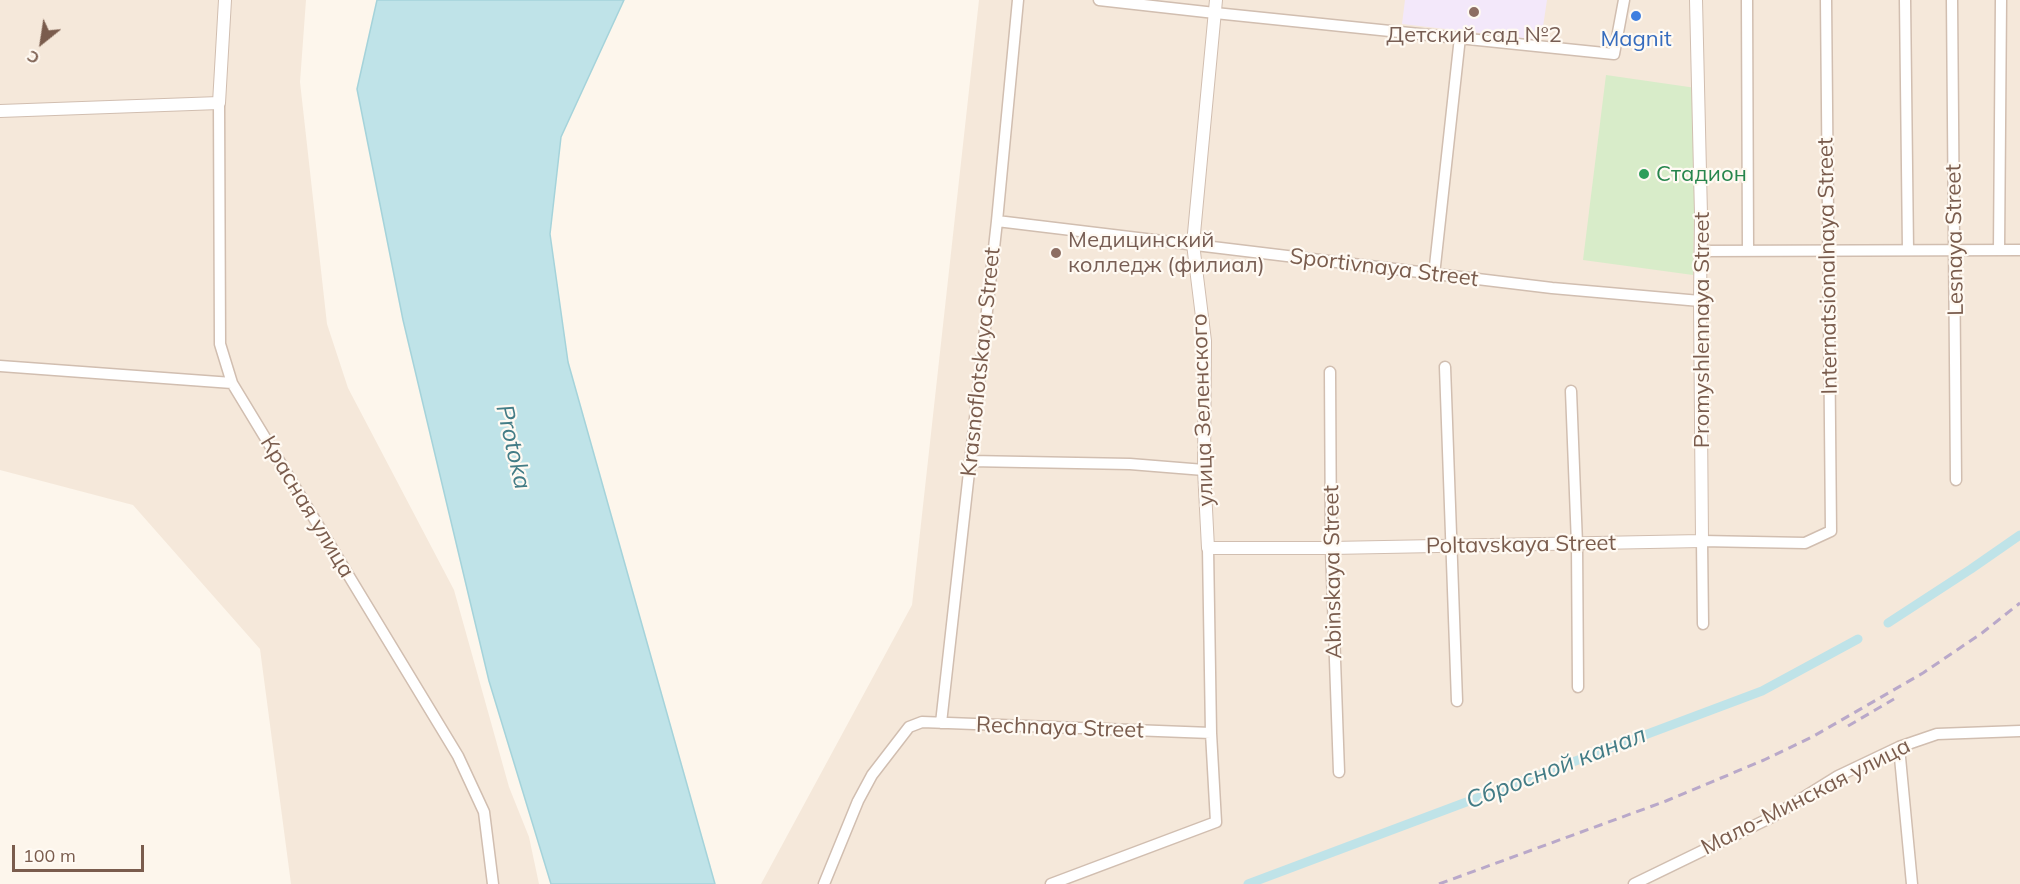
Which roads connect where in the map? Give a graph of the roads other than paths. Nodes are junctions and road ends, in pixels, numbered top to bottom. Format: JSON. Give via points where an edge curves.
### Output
{"nodes":[{"id":1,"x":225,"y":0,"type":"edge"},
{"id":2,"x":1018,"y":0,"type":"edge"},
{"id":3,"x":1099,"y":0,"type":"edge"},
{"id":4,"x":1216,"y":0,"type":"edge"},
{"id":5,"x":1624,"y":0,"type":"edge"},
{"id":6,"x":1696,"y":0,"type":"edge"},
{"id":7,"x":1747,"y":0,"type":"edge"},
{"id":8,"x":1826,"y":0,"type":"edge"},
{"id":9,"x":1905,"y":0,"type":"edge"},
{"id":10,"x":1952,"y":0,"type":"edge"},
{"id":11,"x":2001,"y":0,"type":"edge"},
{"id":12,"x":1215,"y":14,"type":"junction"},
{"id":13,"x":1460,"y":37,"type":"junction"},
{"id":14,"x":219,"y":104,"type":"junction"},
{"id":15,"x":0,"y":111,"type":"edge"},
{"id":16,"x":997,"y":221,"type":"junction"},
{"id":17,"x":1193,"y":244,"type":"junction"},
{"id":18,"x":1908,"y":250,"type":"junction"},
{"id":19,"x":1955,"y":250,"type":"junction"},
{"id":20,"x":1999,"y":250,"type":"junction"},
{"id":21,"x":2020,"y":250,"type":"edge"},
{"id":22,"x":1701,"y":251,"type":"junction"},
{"id":23,"x":1748,"y":251,"type":"junction"},
{"id":24,"x":1828,"y":251,"type":"junction"},
{"id":25,"x":1434,"y":275,"type":"junction"},
{"id":26,"x":1700,"y":301,"type":"junction"},
{"id":27,"x":0,"y":366,"type":"edge"},
{"id":28,"x":1445,"y":367,"type":"dead end"},
{"id":29,"x":1330,"y":372,"type":"dead end"},
{"id":30,"x":232,"y":383,"type":"junction"},
{"id":31,"x":1571,"y":391,"type":"dead end"},
{"id":32,"x":970,"y":461,"type":"junction"},
{"id":33,"x":1204,"y":470,"type":"junction"},
{"id":34,"x":1956,"y":480,"type":"dead end"},
{"id":35,"x":1831,"y":531,"type":"joint"},
{"id":36,"x":1702,"y":541,"type":"junction"},
{"id":37,"x":1577,"y":544,"type":"junction"},
{"id":38,"x":1451,"y":546,"type":"junction"},
{"id":39,"x":1208,"y":548,"type":"junction"},
{"id":40,"x":1331,"y":548,"type":"junction"},
{"id":41,"x":1703,"y":624,"type":"dead end"},
{"id":42,"x":1578,"y":687,"type":"dead end"},
{"id":43,"x":1457,"y":701,"type":"dead end"},
{"id":44,"x":941,"y":723,"type":"junction"},
{"id":45,"x":2020,"y":731,"type":"edge"},
{"id":46,"x":1211,"y":733,"type":"junction"},
{"id":47,"x":1899,"y":747,"type":"junction"},
{"id":48,"x":1339,"y":772,"type":"dead end"},
{"id":49,"x":493,"y":884,"type":"edge"},
{"id":50,"x":824,"y":884,"type":"edge"},
{"id":51,"x":1051,"y":884,"type":"edge"},
{"id":52,"x":1634,"y":884,"type":"edge"},
{"id":53,"x":1912,"y":884,"type":"edge"}],
"edges":[{"from":1,"to":14,"type":"street"},
{"from":2,"to":16,"type":"street","name":"Krasnoflotskaya Street"},
{"from":3,"to":12,"type":"street"},
{"from":4,"to":12,"type":"street","name":"улица Зеленского"},
{"from":5,"to":13,"type":"street","via":[[1614,54]]},
{"from":6,"to":22,"type":"street","name":"Promyshlennaya Street"},
{"from":7,"to":23,"type":"street"},
{"from":8,"to":24,"type":"street","name":"Internatsionalnaya Street"},
{"from":9,"to":18,"type":"street"},
{"from":10,"to":19,"type":"street","name":"Lesnaya Street"},
{"from":11,"to":20,"type":"street"},
{"from":12,"to":13,"type":"street"},
{"from":12,"to":17,"type":"street","name":"улица Зеленского"},
{"from":13,"to":25,"type":"street"},
{"from":14,"to":15,"type":"street"},
{"from":14,"to":30,"type":"street","name":"Красная улица","via":[[220,344]]},
{"from":16,"to":17,"type":"street","name":"Sportivnaya Street"},
{"from":16,"to":32,"type":"street","name":"Krasnoflotskaya Street"},
{"from":17,"to":25,"type":"street","name":"Sportivnaya Street"},
{"from":17,"to":33,"type":"street","name":"улица Зеленского","via":[[1205,341]]},
{"from":18,"to":19,"type":"street"},
{"from":18,"to":24,"type":"street"},
{"from":19,"to":20,"type":"street"},
{"from":19,"to":34,"type":"street","name":"Lesnaya Street"},
{"from":20,"to":21,"type":"street"},
{"from":22,"to":23,"type":"street"},
{"from":22,"to":26,"type":"street","name":"Promyshlennaya Street"},
{"from":23,"to":24,"type":"street"},
{"from":24,"to":35,"type":"street","name":"Internatsionalnaya Street"},
{"from":25,"to":26,"type":"street","name":"Sportivnaya Street"},
{"from":26,"to":36,"type":"street","name":"Promyshlennaya Street"},
{"from":27,"to":30,"type":"street"},
{"from":28,"to":38,"type":"street"},
{"from":29,"to":40,"type":"street","name":"Abinskaya Street"},
{"from":30,"to":49,"type":"street","name":"Красная улица","via":[[458,756],[484,812]]},
{"from":31,"to":37,"type":"street"},
{"from":32,"to":33,"type":"street","via":[[1130,464]]},
{"from":32,"to":44,"type":"street","name":"Krasnoflotskaya Street"},
{"from":33,"to":39,"type":"street","name":"улица Зеленского"},
{"from":35,"to":36,"type":"street","name":"Poltavskaya Street","via":[[1805,543]]},
{"from":36,"to":37,"type":"street","name":"Poltavskaya Street"},
{"from":36,"to":41,"type":"street","name":"Promyshlennaya Street"},
{"from":37,"to":38,"type":"street","name":"Poltavskaya Street"},
{"from":37,"to":42,"type":"street"},
{"from":38,"to":40,"type":"street","name":"Poltavskaya Street"},
{"from":38,"to":43,"type":"street"},
{"from":39,"to":40,"type":"street","name":"Poltavskaya Street"},
{"from":39,"to":46,"type":"street","name":"улица Зеленского"},
{"from":40,"to":48,"type":"street","name":"Abinskaya Street"},
{"from":44,"to":46,"type":"street","name":"Rechnaya Street"},
{"from":44,"to":50,"type":"street","name":"Rechnaya Street","via":[[922,722],[909,727],[872,775]]},
{"from":45,"to":47,"type":"street","name":"Мало-Минская улица","via":[[1937,734]]},
{"from":46,"to":51,"type":"street","name":"улица Зеленского","via":[[1216,822]]},
{"from":47,"to":52,"type":"street","name":"Мало-Минская улица","via":[[1838,776],[1772,817]]},
{"from":47,"to":53,"type":"street"}]}
